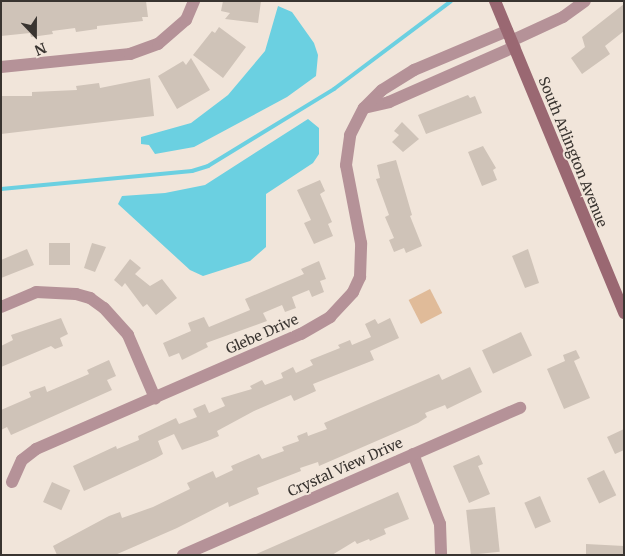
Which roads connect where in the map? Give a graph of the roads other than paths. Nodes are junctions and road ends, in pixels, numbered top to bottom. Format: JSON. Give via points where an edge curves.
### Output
{"nodes":[{"id":1,"x":194,"y":1,"type":"edge"},
{"id":2,"x":495,"y":1,"type":"edge"},
{"id":3,"x":585,"y":1,"type":"edge"},
{"id":4,"x":511,"y":39,"type":"junction"},
{"id":5,"x":1,"y":67,"type":"edge"},
{"id":6,"x":364,"y":108,"type":"junction"},
{"id":7,"x":1,"y":307,"type":"edge"},
{"id":8,"x":624,"y":313,"type":"edge"},
{"id":9,"x":155,"y":398,"type":"junction"},
{"id":10,"x":520,"y":408,"type":"dead end"},
{"id":11,"x":413,"y":454,"type":"junction"},
{"id":12,"x":12,"y":482,"type":"dead end"},
{"id":13,"x":183,"y":555,"type":"edge"},
{"id":14,"x":442,"y":555,"type":"edge"}],
"edges":[{"from":1,"to":5,"type":"street","via":[[186,20],[158,44],[130,54]]},
{"from":2,"to":4,"type":"main road","name":"South Arlington Avenue"},
{"from":3,"to":4,"type":"street","via":[[563,17]]},
{"from":4,"to":6,"type":"street","via":[[389,102]]},
{"from":4,"to":6,"type":"street","name":"Glebe Drive","via":[[394,81]]},
{"from":4,"to":8,"type":"main road","name":"South Arlington Avenue"},
{"from":6,"to":9,"type":"street","name":"Glebe Drive","via":[[350,135],[346,165],[362,260],[360,277],[353,292],[330,317],[316,326]]},
{"from":7,"to":9,"type":"street","via":[[36,292],[90,298],[104,308],[128,335]]},
{"from":9,"to":12,"type":"street","name":"Glebe Drive","via":[[36,449],[22,460]]},
{"from":10,"to":11,"type":"street","name":"Crystal View Drive"},
{"from":11,"to":13,"type":"street","name":"Crystal View Drive"},
{"from":11,"to":14,"type":"street","via":[[440,524]]}]}
